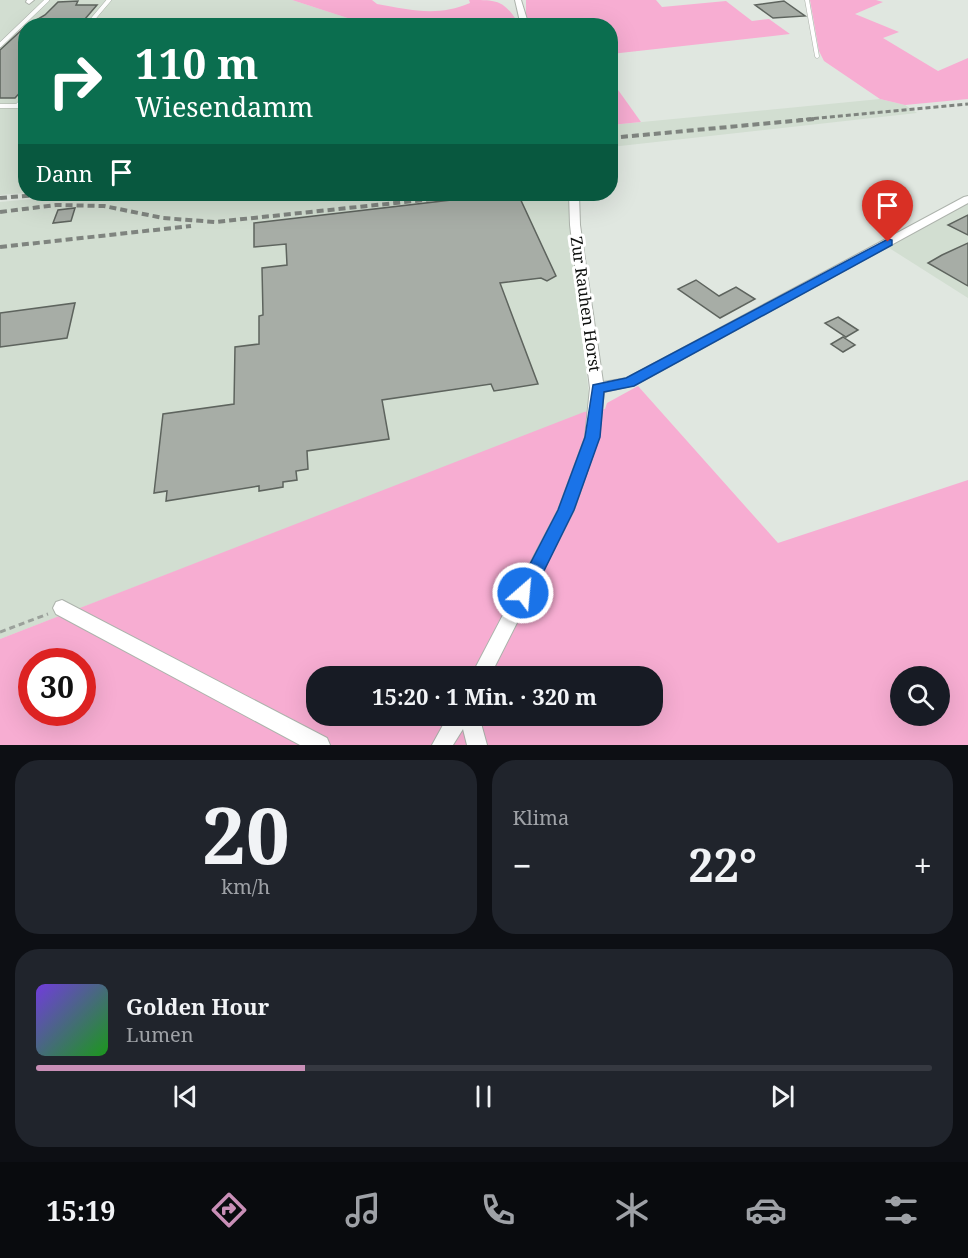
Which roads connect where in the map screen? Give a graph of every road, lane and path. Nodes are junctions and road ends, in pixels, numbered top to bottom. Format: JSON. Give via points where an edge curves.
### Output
{"nodes":[{"id":1,"x":47,"y":0,"type":"edge"},
{"id":2,"x":109,"y":0,"type":"edge"},
{"id":3,"x":518,"y":0,"type":"edge"},
{"id":4,"x":807,"y":0,"type":"edge"},
{"id":5,"x":28,"y":18,"type":"edge"},
{"id":6,"x":94,"y":18,"type":"edge"},
{"id":7,"x":523,"y":18,"type":"edge"},
{"id":8,"x":18,"y":28,"type":"edge"},
{"id":9,"x":0,"y":45,"type":"edge"},
{"id":10,"x":817,"y":56,"type":"dead end"},
{"id":11,"x":18,"y":105,"type":"edge"},
{"id":12,"x":0,"y":106,"type":"edge"},
{"id":13,"x":968,"y":199,"type":"edge"},
{"id":14,"x":574,"y":201,"type":"edge"},
{"id":15,"x":597,"y":388,"type":"junction"},
{"id":16,"x":62,"y":608,"type":"joint"},
{"id":17,"x":0,"y":632,"type":"edge"},
{"id":18,"x":485,"y":666,"type":"edge"},
{"id":19,"x":453,"y":726,"type":"edge"},
{"id":20,"x":472,"y":726,"type":"edge"},
{"id":21,"x":320,"y":745,"type":"edge"},
{"id":22,"x":442,"y":745,"type":"edge"},
{"id":23,"x":477,"y":745,"type":"edge"}],
"edges":[{"from":1,"to":5,"type":"lane"},
{"from":2,"to":6,"type":"lane"},
{"from":3,"to":7,"type":"street"},
{"from":4,"to":10,"type":"lane"},
{"from":8,"to":9,"type":"lane"},
{"from":11,"to":12,"type":"lane"},
{"from":13,"to":15,"type":"street","via":[[630,382]]},
{"from":14,"to":15,"type":"street","name":"Zur Rauhen Horst"},
{"from":15,"to":18,"type":"street","name":"Zur Rauhen Horst","via":[[592,437],[566,510]]},
{"from":16,"to":17,"type":"path"},
{"from":16,"to":21,"type":"street"},
{"from":19,"to":22,"type":"street"},
{"from":20,"to":23,"type":"street"}]}
